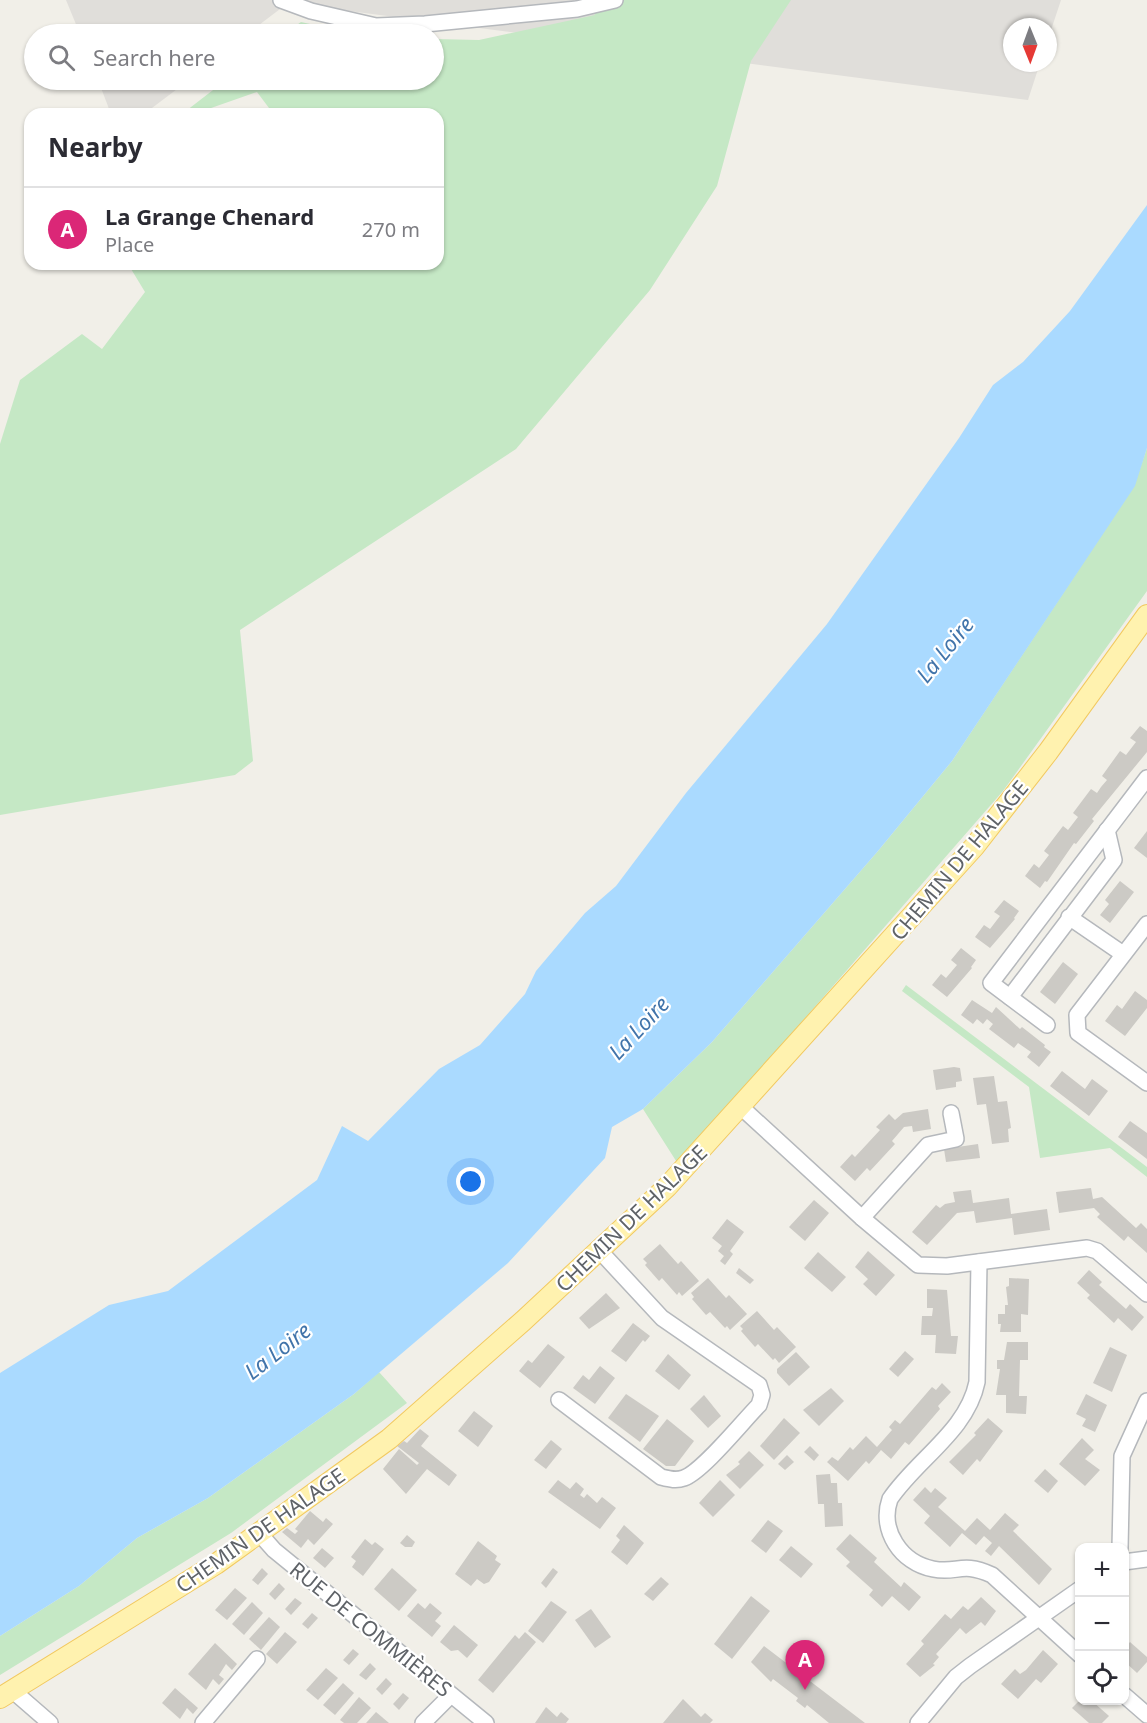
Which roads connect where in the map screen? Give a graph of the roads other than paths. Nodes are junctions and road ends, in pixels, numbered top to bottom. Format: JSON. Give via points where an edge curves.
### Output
{"nodes":[{"id":1,"x":281,"y":0,"type":"edge"},
{"id":2,"x":615,"y":0,"type":"edge"},
{"id":3,"x":367,"y":24,"type":"edge"},
{"id":4,"x":425,"y":24,"type":"edge"},
{"id":5,"x":1146,"y":619,"type":"edge"},
{"id":6,"x":1147,"y":778,"type":"edge"},
{"id":7,"x":1107,"y":830,"type":"junction"},
{"id":8,"x":1069,"y":917,"type":"junction"},
{"id":9,"x":1147,"y":924,"type":"edge"},
{"id":10,"x":1123,"y":954,"type":"junction"},
{"id":11,"x":1010,"y":997,"type":"junction"},
{"id":12,"x":1047,"y":1025,"type":"dead end"},
{"id":13,"x":1147,"y":1083,"type":"edge"},
{"id":14,"x":741,"y":1107,"type":"junction"},
{"id":15,"x":951,"y":1113,"type":"dead end"},
{"id":16,"x":862,"y":1218,"type":"junction"},
{"id":17,"x":599,"y":1250,"type":"junction"},
{"id":18,"x":979,"y":1262,"type":"junction"},
{"id":19,"x":1147,"y":1294,"type":"edge"},
{"id":20,"x":559,"y":1400,"type":"dead end"},
{"id":21,"x":1147,"y":1401,"type":"edge"},
{"id":22,"x":259,"y":1533,"type":"junction"},
{"id":23,"x":1120,"y":1543,"type":"edge"},
{"id":24,"x":1147,"y":1559,"type":"edge"},
{"id":25,"x":1129,"y":1561,"type":"edge"},
{"id":26,"x":1075,"y":1592,"type":"edge"},
{"id":27,"x":1038,"y":1618,"type":"junction"},
{"id":28,"x":1075,"y":1651,"type":"edge"},
{"id":29,"x":257,"y":1659,"type":"dead end"},
{"id":30,"x":6,"y":1694,"type":"edge"},
{"id":31,"x":452,"y":1695,"type":"junction"},
{"id":32,"x":1129,"y":1699,"type":"edge"},
{"id":33,"x":1147,"y":1715,"type":"edge"},
{"id":34,"x":50,"y":1723,"type":"edge"},
{"id":35,"x":203,"y":1723,"type":"edge"},
{"id":36,"x":423,"y":1723,"type":"edge"},
{"id":37,"x":486,"y":1723,"type":"edge"},
{"id":38,"x":918,"y":1723,"type":"edge"}],
"edges":[{"from":1,"to":3,"type":"street"},
{"from":2,"to":4,"type":"street","via":[[577,9]]},
{"from":5,"to":14,"type":"main road","name":"CHEMIN DE HALAGE","via":[[974,847]]},
{"from":6,"to":7,"type":"street"},
{"from":7,"to":8,"type":"street","via":[[1114,860]]},
{"from":7,"to":11,"type":"street","via":[[991,983]]},
{"from":8,"to":10,"type":"street"},
{"from":8,"to":11,"type":"street"},
{"from":9,"to":10,"type":"street"},
{"from":10,"to":13,"type":"street","via":[[1077,1015],[1077,1033]]},
{"from":11,"to":12,"type":"street"},
{"from":14,"to":16,"type":"street"},
{"from":14,"to":17,"type":"main road","name":"CHEMIN DE HALAGE","via":[[667,1187]]},
{"from":15,"to":16,"type":"street","via":[[956,1139],[928,1145]]},
{"from":16,"to":18,"type":"street","via":[[918,1265]]},
{"from":17,"to":20,"type":"street","via":[[662,1318],[759,1384],[762,1395],[759,1405],[701,1465],[687,1478],[676,1480],[661,1477]]},
{"from":17,"to":22,"type":"main road","name":"CHEMIN DE HALAGE","via":[[389,1439]]},
{"from":18,"to":19,"type":"street","via":[[1087,1248],[1097,1251]]},
{"from":18,"to":27,"type":"street","via":[[974,1398],[958,1422],[896,1490],[886,1508],[886,1522],[897,1546],[920,1566],[940,1570],[975,1567],[992,1575]]},
{"from":21,"to":23,"type":"street","via":[[1122,1456]]},
{"from":22,"to":30,"type":"main road","name":"CHEMIN DE HALAGE","via":[[216,1564]]},
{"from":22,"to":31,"type":"street","name":"RUE DE COMMIÈRES","via":[[274,1550]]},
{"from":24,"to":25,"type":"street"},
{"from":26,"to":27,"type":"street"},
{"from":27,"to":28,"type":"street"},
{"from":27,"to":38,"type":"street","via":[[970,1666]]},
{"from":29,"to":35,"type":"street"},
{"from":30,"to":34,"type":"street"},
{"from":31,"to":36,"type":"street"},
{"from":31,"to":37,"type":"street","name":"RUE DE COMMIÈRES"},
{"from":32,"to":33,"type":"street"}]}
